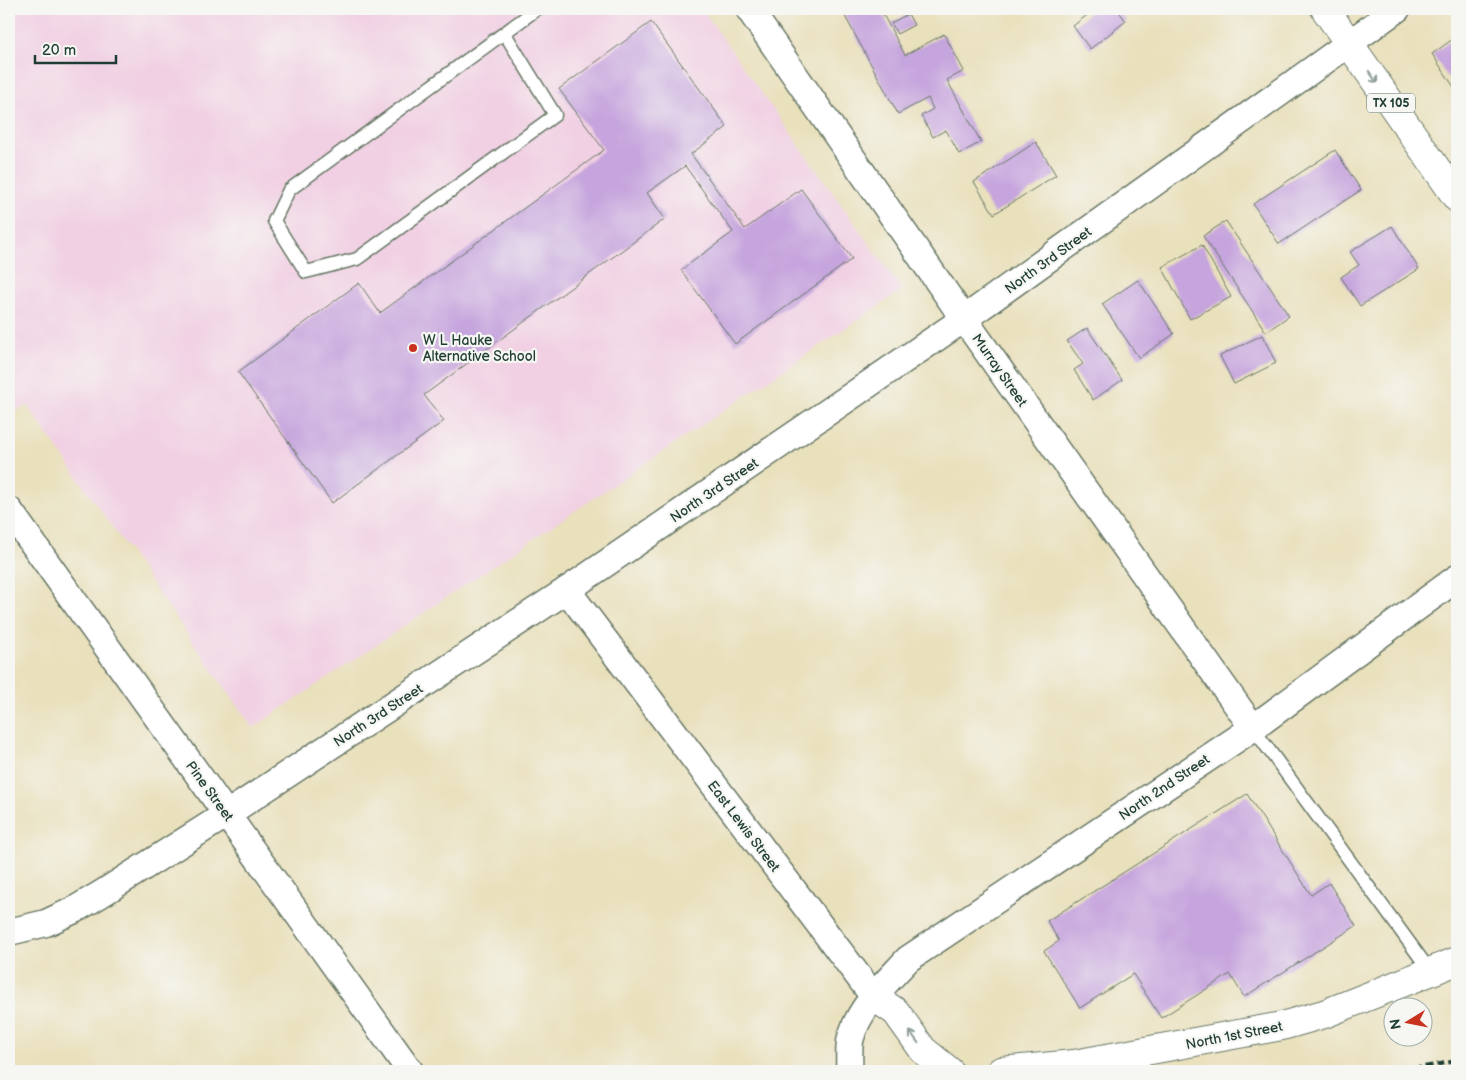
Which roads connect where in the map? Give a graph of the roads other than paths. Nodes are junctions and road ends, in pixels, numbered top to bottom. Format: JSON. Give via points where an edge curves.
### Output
{"nodes":[{"id":1,"x":537,"y":9,"type":"edge"},
{"id":2,"x":749,"y":9,"type":"edge"},
{"id":3,"x":1325,"y":9,"type":"edge"},
{"id":4,"x":1397,"y":9,"type":"edge"},
{"id":5,"x":505,"y":34,"type":"junction"},
{"id":6,"x":1349,"y":42,"type":"junction"},
{"id":7,"x":1457,"y":198,"type":"edge"},
{"id":8,"x":964,"y":320,"type":"junction"},
{"id":9,"x":9,"y":510,"type":"edge"},
{"id":10,"x":1457,"y":578,"type":"edge"},
{"id":11,"x":567,"y":590,"type":"junction"},
{"id":12,"x":1253,"y":728,"type":"junction"},
{"id":13,"x":227,"y":814,"type":"junction"},
{"id":14,"x":9,"y":932,"type":"edge"},
{"id":15,"x":1457,"y":961,"type":"edge"},
{"id":16,"x":1430,"y":971,"type":"junction"},
{"id":17,"x":874,"y":997,"type":"junction"},
{"id":18,"x":410,"y":1071,"type":"edge"},
{"id":19,"x":849,"y":1071,"type":"edge"},
{"id":20,"x":948,"y":1071,"type":"edge"},
{"id":21,"x":1001,"y":1071,"type":"edge"}],
"edges":[{"from":1,"to":5,"type":"lane"},
{"from":2,"to":8,"type":"street","name":"Murray Street"},
{"from":3,"to":6,"type":"street","number":"TX 105"},
{"from":4,"to":6,"type":"street","name":"North 3rd Street"},
{"from":5,"to":5,"type":"lane","via":[[289,190],[274,221],[306,272],[357,259],[554,115]]},
{"from":6,"to":7,"type":"street","number":"TX 105","one_way":true},
{"from":6,"to":8,"type":"street","name":"North 3rd Street"},
{"from":8,"to":11,"type":"street","name":"North 3rd Street"},
{"from":8,"to":12,"type":"street","name":"Murray Street"},
{"from":9,"to":13,"type":"street","name":"Pine Street"},
{"from":10,"to":12,"type":"street","name":"North 2nd Street"},
{"from":11,"to":13,"type":"street","name":"North 3rd Street"},
{"from":11,"to":17,"type":"street","name":"East Lewis Street"},
{"from":12,"to":16,"type":"lane"},
{"from":12,"to":17,"type":"street","name":"North 2nd Street","via":[[908,959]]},
{"from":13,"to":14,"type":"street","name":"North 3rd Street","via":[[74,910],[46,923]]},
{"from":13,"to":18,"type":"street","name":"Pine Street"},
{"from":15,"to":16,"type":"street","name":"North 1st Street"},
{"from":16,"to":21,"type":"street","name":"North 1st Street","via":[[1324,1014],[1282,1026],[1074,1064]]},
{"from":17,"to":19,"type":"street","via":[[851,1037]]},
{"from":20,"to":17,"type":"street","one_way":true,"via":[[923,1050],[896,1012]]}]}
